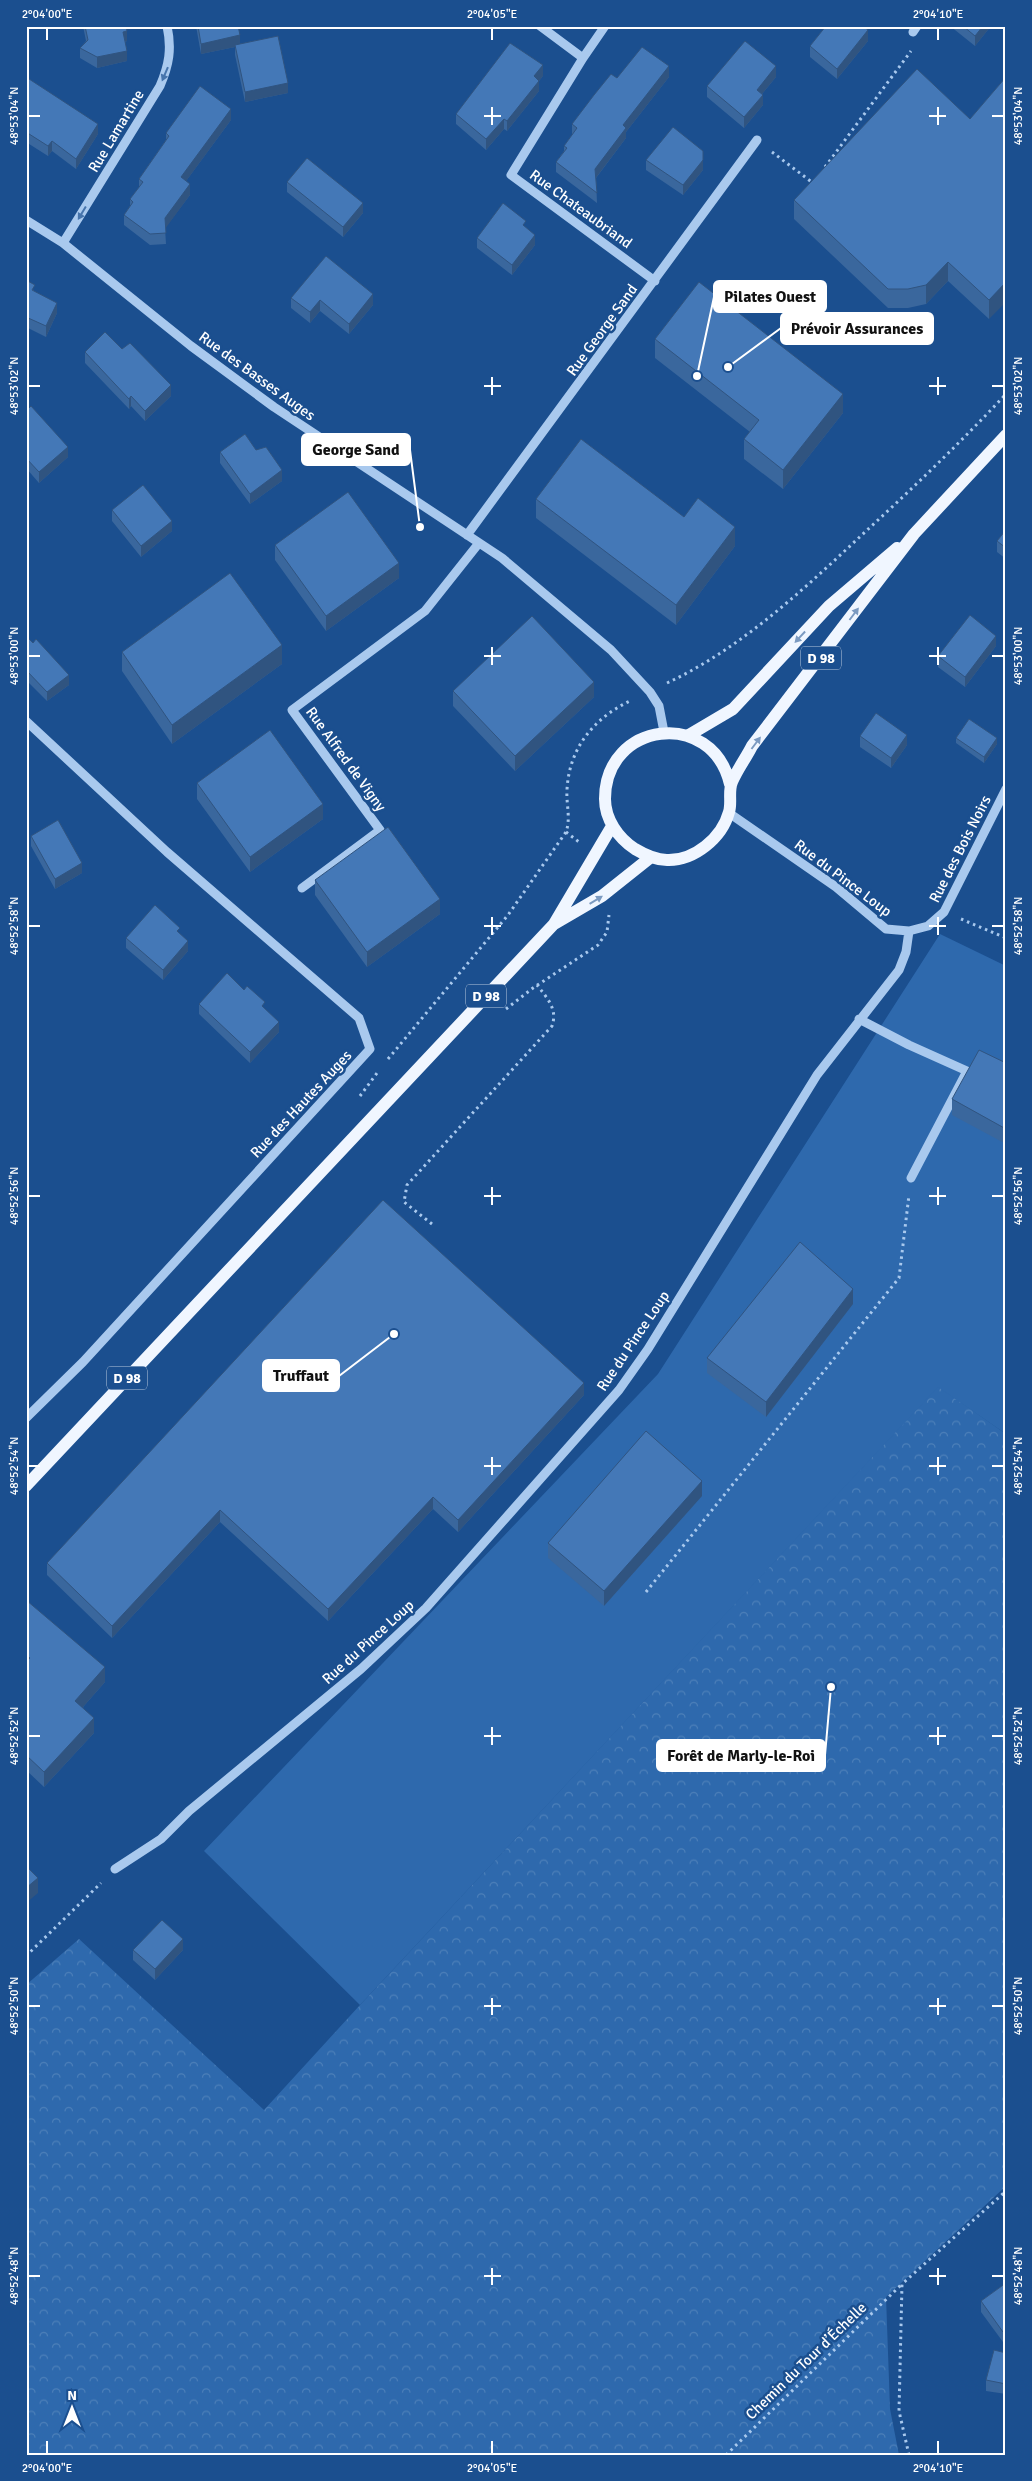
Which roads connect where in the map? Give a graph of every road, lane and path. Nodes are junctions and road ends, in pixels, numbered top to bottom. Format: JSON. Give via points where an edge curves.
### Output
{"nodes":[{"id":1,"x":166,"y":26,"type":"edge"},
{"id":2,"x":540,"y":26,"type":"edge"},
{"id":3,"x":605,"y":26,"type":"edge"},
{"id":4,"x":915,"y":29,"type":"edge"},
{"id":5,"x":582,"y":58,"type":"junction"},
{"id":6,"x":757,"y":140,"type":"joint"},
{"id":7,"x":824,"y":168,"type":"edge"},
{"id":8,"x":819,"y":176,"type":"edge"},
{"id":9,"x":26,"y":220,"type":"edge"},
{"id":10,"x":63,"y":244,"type":"junction"},
{"id":11,"x":655,"y":281,"type":"junction"},
{"id":12,"x":1006,"y":394,"type":"edge"},
{"id":13,"x":1006,"y":435,"type":"edge"},
{"id":14,"x":914,"y":534,"type":"junction"},
{"id":15,"x":468,"y":535,"type":"junction"},
{"id":16,"x":479,"y":543,"type":"junction"},
{"id":17,"x":650,"y":692,"type":"junction"},
{"id":18,"x":26,"y":721,"type":"edge"},
{"id":19,"x":664,"y":732,"type":"junction"},
{"id":20,"x":689,"y":735,"type":"junction"},
{"id":21,"x":730,"y":784,"type":"junction"},
{"id":22,"x":1006,"y":789,"type":"edge"},
{"id":23,"x":729,"y":813,"type":"junction"},
{"id":24,"x":612,"y":826,"type":"junction"},
{"id":25,"x":651,"y":857,"type":"junction"},
{"id":26,"x":302,"y":888,"type":"dead end"},
{"id":27,"x":944,"y":912,"type":"junction"},
{"id":28,"x":554,"y":924,"type":"junction"},
{"id":29,"x":909,"y":931,"type":"junction"},
{"id":30,"x":1006,"y":938,"type":"edge"},
{"id":31,"x":537,"y":985,"type":"dead end"},
{"id":32,"x":859,"y":1019,"type":"junction"},
{"id":33,"x":359,"y":1098,"type":"dead end"},
{"id":34,"x":911,"y":1178,"type":"joint"},
{"id":35,"x":432,"y":1224,"type":"dead end"},
{"id":36,"x":26,"y":1418,"type":"edge"},
{"id":37,"x":26,"y":1486,"type":"edge"},
{"id":38,"x":646,"y":1592,"type":"dead end"},
{"id":39,"x":115,"y":1869,"type":"joint"},
{"id":40,"x":26,"y":1956,"type":"edge"},
{"id":41,"x":1006,"y":2191,"type":"edge"},
{"id":42,"x":902,"y":2284,"type":"junction"},
{"id":43,"x":726,"y":2455,"type":"edge"},
{"id":44,"x":908,"y":2455,"type":"edge"}],
"edges":[{"from":1,"to":10,"type":"street","name":"Rue Lamartine","one_way":true,"via":[[171,44],[169,65],[160,86]]},
{"from":2,"to":5,"type":"street"},
{"from":3,"to":5,"type":"street","name":"Rue Chateaubriand"},
{"from":4,"to":7,"type":"path","via":[[913,48]]},
{"from":5,"to":11,"type":"street","name":"Rue Chateaubriand","via":[[511,175]]},
{"from":6,"to":8,"type":"path","via":[[813,184]]},
{"from":6,"to":11,"type":"street","name":"Rue George Sand"},
{"from":9,"to":10,"type":"street","name":"Rue des Basses Auges"},
{"from":10,"to":15,"type":"street","name":"Rue des Basses Auges","via":[[274,407]]},
{"from":11,"to":15,"type":"street","name":"Rue George Sand"},
{"from":12,"to":17,"type":"path","via":[[918,483],[811,583],[714,658]]},
{"from":13,"to":14,"type":"main road","number":"D 98"},
{"from":14,"to":20,"type":"main road","number":"D 98","one_way":true,"via":[[829,606],[733,709]]},
{"from":21,"to":14,"type":"main road","number":"D 98","one_way":true,"via":[[752,746]]},
{"from":15,"to":16,"type":"street","name":"Rue des Basses Auges"},
{"from":16,"to":17,"type":"street","name":"Rue des Basses Auges","via":[[502,558],[611,650]]},
{"from":16,"to":26,"type":"street","name":"Rue Alfred de Vigny","via":[[425,612],[292,710],[380,830]]},
{"from":17,"to":19,"type":"street","name":"Rue des Basses Auges","via":[[658,706]]},
{"from":17,"to":33,"type":"path","via":[[608,712],[590,728],[569,771],[569,823],[566,832],[508,915]]},
{"from":18,"to":36,"type":"street","name":"Rue des Hautes Auges","via":[[167,852],[359,1018],[370,1049],[83,1362]]},
{"from":19,"to":20,"type":"main road"},
{"from":19,"to":24,"type":"main road","via":[[644,737],[626,748],[612,765],[605,785],[605,806]]},
{"from":20,"to":21,"type":"main road","via":[[708,747],[721,761]]},
{"from":21,"to":23,"type":"main road"},
{"from":22,"to":27,"type":"street","name":"Rue des Bois Noirs"},
{"from":23,"to":25,"type":"main road","via":[[720,832],[705,847],[668,860]]},
{"from":23,"to":29,"type":"street","name":"Rue du Pince Loup","via":[[836,887],[886,929]]},
{"from":24,"to":25,"type":"main road","via":[[626,843]]},
{"from":24,"to":28,"type":"main road","number":"D 98"},
{"from":28,"to":25,"type":"main road","number":"D 98","one_way":true,"via":[[602,896]]},
{"from":27,"to":29,"type":"street","name":"Rue des Bois Noirs","via":[[928,926]]},
{"from":27,"to":30,"type":"path"},
{"from":28,"to":37,"type":"main road","number":"D 98"},
{"from":29,"to":32,"type":"street","name":"Rue du Pince Loup","via":[[899,970]]},
{"from":31,"to":35,"type":"path","via":[[551,1003],[555,1018],[552,1026],[407,1185],[404,1202]]},
{"from":32,"to":34,"type":"street","via":[[967,1071]]},
{"from":32,"to":39,"type":"street","name":"Rue du Pince Loup","via":[[796,1106],[648,1349],[619,1390],[504,1522],[426,1608],[361,1669],[189,1811],[161,1839]]},
{"from":34,"to":38,"type":"path","via":[[899,1278]]},
{"from":39,"to":40,"type":"path"},
{"from":41,"to":42,"type":"path","name":"Chemin du Tour d’Échelle"},
{"from":42,"to":43,"type":"path","name":"Chemin du Tour d’Échelle"},
{"from":42,"to":44,"type":"path","via":[[899,2411]]}]}
